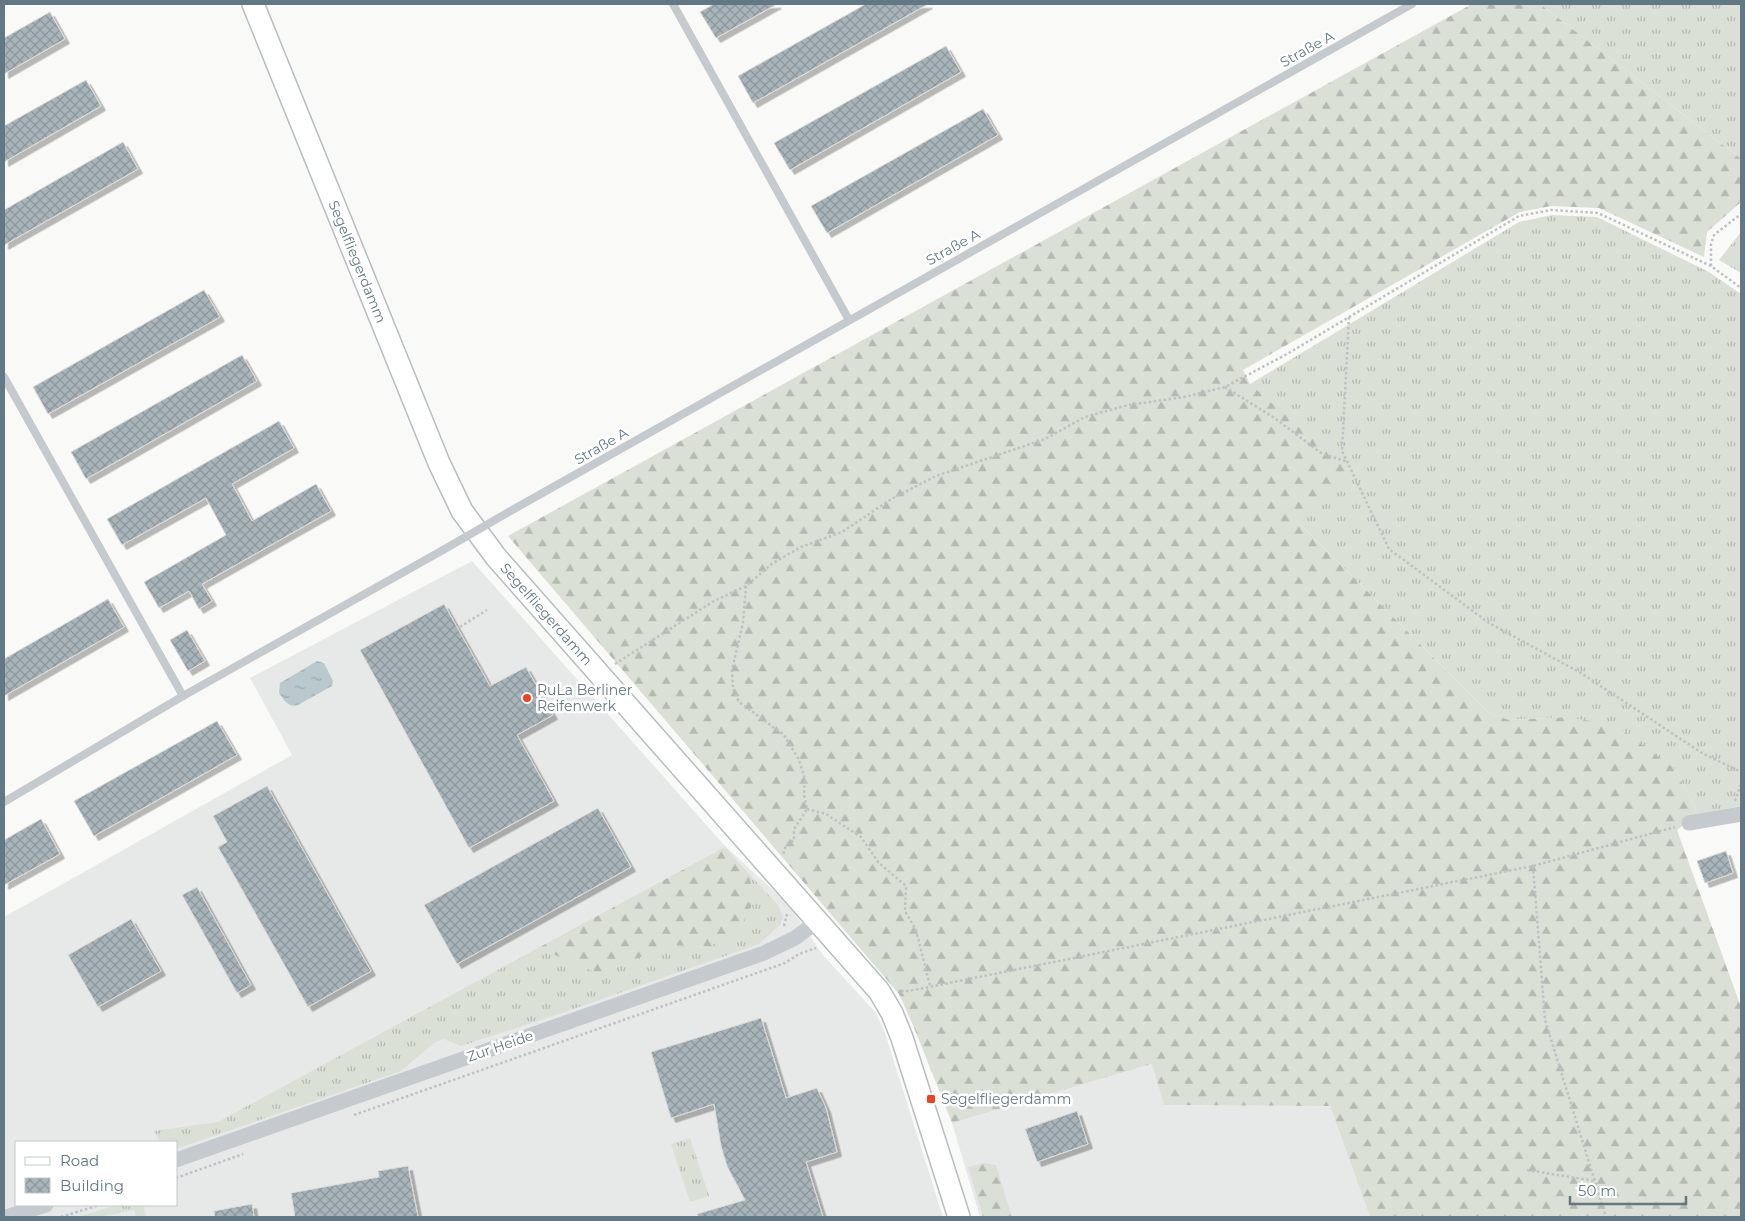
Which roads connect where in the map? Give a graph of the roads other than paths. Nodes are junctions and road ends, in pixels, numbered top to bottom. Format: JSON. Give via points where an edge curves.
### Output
{"nodes":[{"id":1,"x":253,"y":4,"type":"edge"},
{"id":2,"x":673,"y":4,"type":"edge"},
{"id":3,"x":1412,"y":4,"type":"edge"},
{"id":4,"x":848,"y":320,"type":"junction"},
{"id":5,"x":4,"y":377,"type":"edge"},
{"id":6,"x":182,"y":696,"type":"junction"},
{"id":7,"x":4,"y":802,"type":"edge"},
{"id":8,"x":1741,"y":814,"type":"edge"},
{"id":9,"x":1689,"y":823,"type":"road end"},
{"id":10,"x":818,"y":921,"type":"junction"},
{"id":11,"x":178,"y":1159,"type":"edge"},
{"id":12,"x":43,"y":1206,"type":"edge"},
{"id":13,"x":6,"y":1217,"type":"edge"},
{"id":14,"x":959,"y":1217,"type":"edge"}],
"edges":[{"from":1,"to":10,"type":"street","name":"Segelfliegerdamm","via":[[439,462],[462,511],[496,557]]},
{"from":2,"to":4,"type":"lane"},
{"from":3,"to":4,"type":"lane","name":"Straße A"},
{"from":4,"to":6,"type":"lane","name":"Straße A","bridge":true},
{"from":5,"to":6,"type":"lane"},
{"from":6,"to":7,"type":"lane","name":"Straße A"},
{"from":8,"to":9,"type":"street"},
{"from":10,"to":11,"type":"street","name":"Zur Heide","via":[[795,938],[764,953]]},
{"from":10,"to":14,"type":"street","name":"Segelfliegerdamm","via":[[880,991],[892,1013]]},
{"from":12,"to":13,"type":"street"}]}
